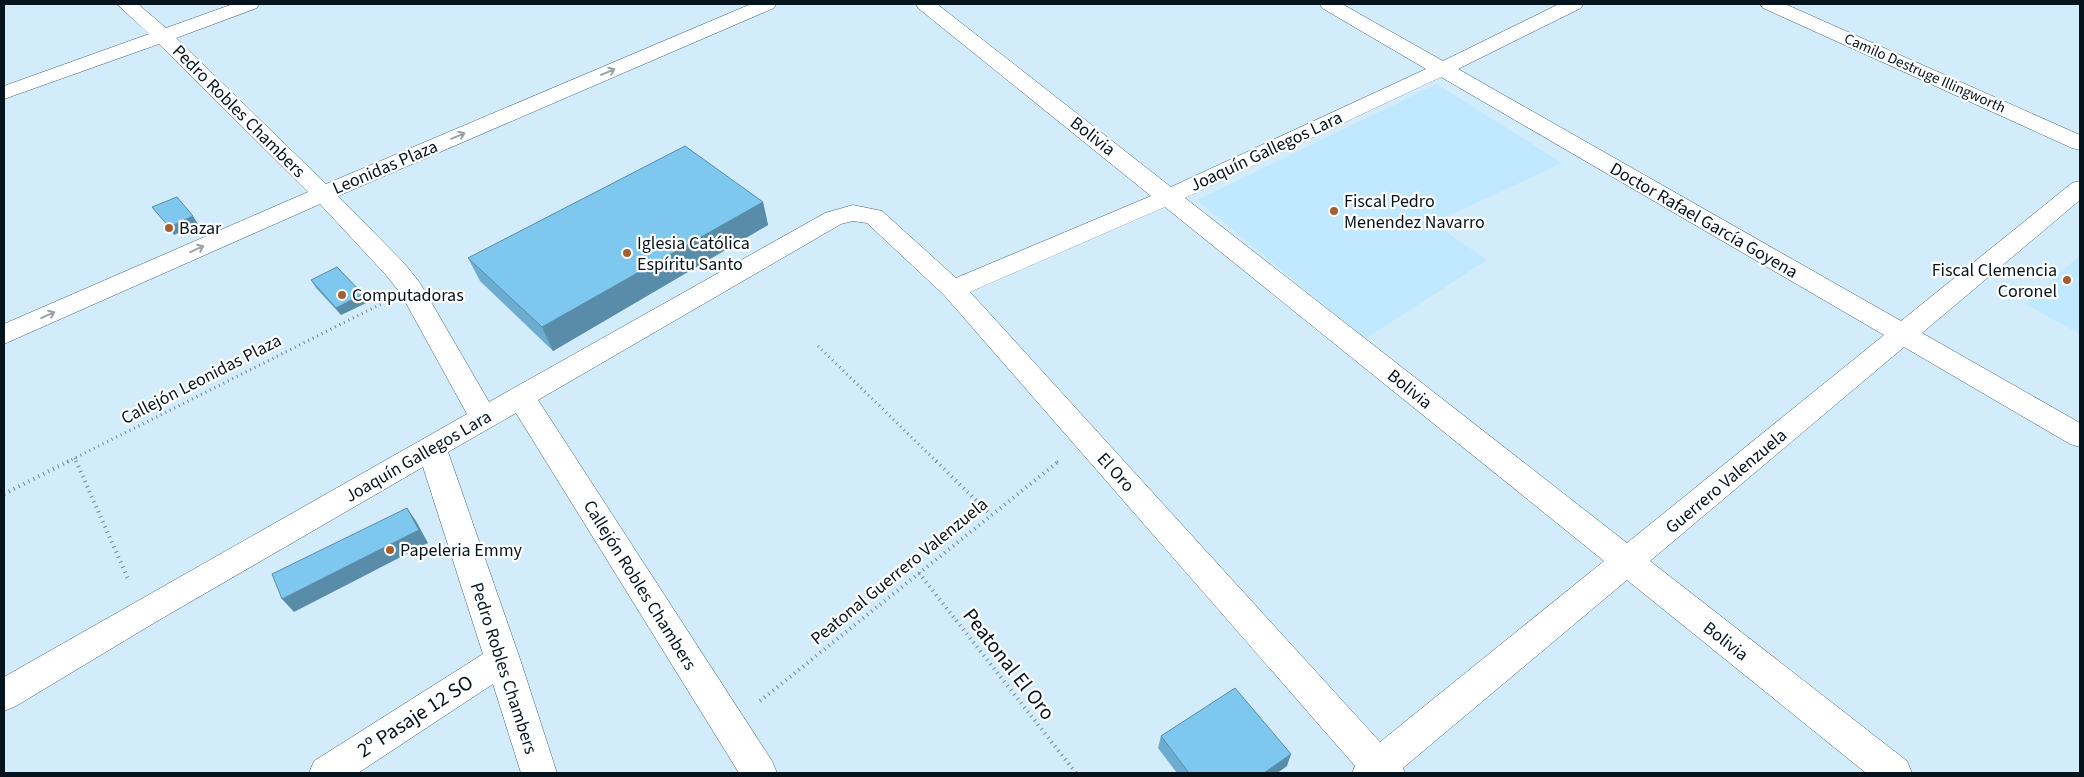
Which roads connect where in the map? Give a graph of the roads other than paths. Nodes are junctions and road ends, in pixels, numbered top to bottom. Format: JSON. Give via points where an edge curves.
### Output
{"nodes":[{"id":1,"x":127,"y":4,"type":"edge"},
{"id":2,"x":250,"y":4,"type":"edge"},
{"id":3,"x":767,"y":4,"type":"edge"},
{"id":4,"x":926,"y":4,"type":"edge"},
{"id":5,"x":1329,"y":4,"type":"edge"},
{"id":6,"x":1574,"y":4,"type":"edge"},
{"id":7,"x":1770,"y":4,"type":"edge"},
{"id":8,"x":162,"y":35,"type":"junction"},
{"id":9,"x":1442,"y":69,"type":"junction"},
{"id":10,"x":4,"y":92,"type":"edge"},
{"id":11,"x":2080,"y":143,"type":"edge"},
{"id":12,"x":2080,"y":188,"type":"edge"},
{"id":13,"x":323,"y":194,"type":"junction"},
{"id":14,"x":1170,"y":196,"type":"junction"},
{"id":15,"x":833,"y":218,"type":"joint"},
{"id":16,"x":953,"y":289,"type":"junction"},
{"id":17,"x":1903,"y":334,"type":"junction"},
{"id":18,"x":4,"y":335,"type":"edge"},
{"id":19,"x":521,"y":397,"type":"junction"},
{"id":20,"x":484,"y":418,"type":"junction"},
{"id":21,"x":2080,"y":436,"type":"edge"},
{"id":22,"x":432,"y":448,"type":"junction"},
{"id":23,"x":1627,"y":563,"type":"junction"},
{"id":24,"x":502,"y":659,"type":"junction"},
{"id":25,"x":4,"y":695,"type":"edge"},
{"id":26,"x":1379,"y":771,"type":"edge"},
{"id":27,"x":327,"y":773,"type":"edge"},
{"id":28,"x":539,"y":773,"type":"edge"},
{"id":29,"x":759,"y":773,"type":"edge"},
{"id":30,"x":1894,"y":773,"type":"edge"}],
"edges":[{"from":1,"to":8,"type":"street","name":"Pedro Robles Chambers"},
{"from":2,"to":8,"type":"street"},
{"from":13,"to":3,"type":"street","name":"Leonidas Plaza","one_way":true},
{"from":4,"to":14,"type":"street","name":"Bolivia"},
{"from":5,"to":9,"type":"street","name":"Doctor Rafael García Goyena"},
{"from":6,"to":9,"type":"street","name":"Joaquín Gallegos Lara"},
{"from":7,"to":11,"type":"street","name":"Camilo Destruge Illingworth"},
{"from":8,"to":10,"type":"street"},
{"from":8,"to":13,"type":"street","name":"Pedro Robles Chambers"},
{"from":9,"to":14,"type":"street","name":"Joaquín Gallegos Lara"},
{"from":9,"to":17,"type":"street","name":"Doctor Rafael García Goyena"},
{"from":12,"to":17,"type":"street","name":"Guerrero Valenzuela"},
{"from":18,"to":13,"type":"street","name":"Leonidas Plaza","one_way":true},
{"from":13,"to":20,"type":"street","name":"Pedro Robles Chambers","via":[[410,289]]},
{"from":14,"to":16,"type":"street","name":"Joaquín Gallegos Lara"},
{"from":14,"to":23,"type":"street","name":"Bolivia"},
{"from":15,"to":16,"type":"street","name":"El Oro","via":[[853,213],[874,216]]},
{"from":15,"to":19,"type":"street","name":"Joaquín Gallegos Lara"},
{"from":16,"to":26,"type":"street","name":"El Oro"},
{"from":17,"to":21,"type":"street","name":"Doctor Rafael García Goyena"},
{"from":17,"to":23,"type":"street","name":"Guerrero Valenzuela"},
{"from":19,"to":20,"type":"street","name":"Joaquín Gallegos Lara"},
{"from":19,"to":29,"type":"street","name":"Callejón Robles Chambers"},
{"from":20,"to":22,"type":"street","name":"Joaquín Gallegos Lara"},
{"from":22,"to":24,"type":"street","name":"Pedro Robles Chambers"},
{"from":22,"to":25,"type":"street","name":"Joaquín Gallegos Lara"},
{"from":23,"to":26,"type":"street","name":"Guerrero Valenzuela"},
{"from":23,"to":30,"type":"street","name":"Bolivia"},
{"from":24,"to":27,"type":"street","name":"2º Pasaje 12 SO"},
{"from":24,"to":28,"type":"street","name":"Pedro Robles Chambers"}]}
